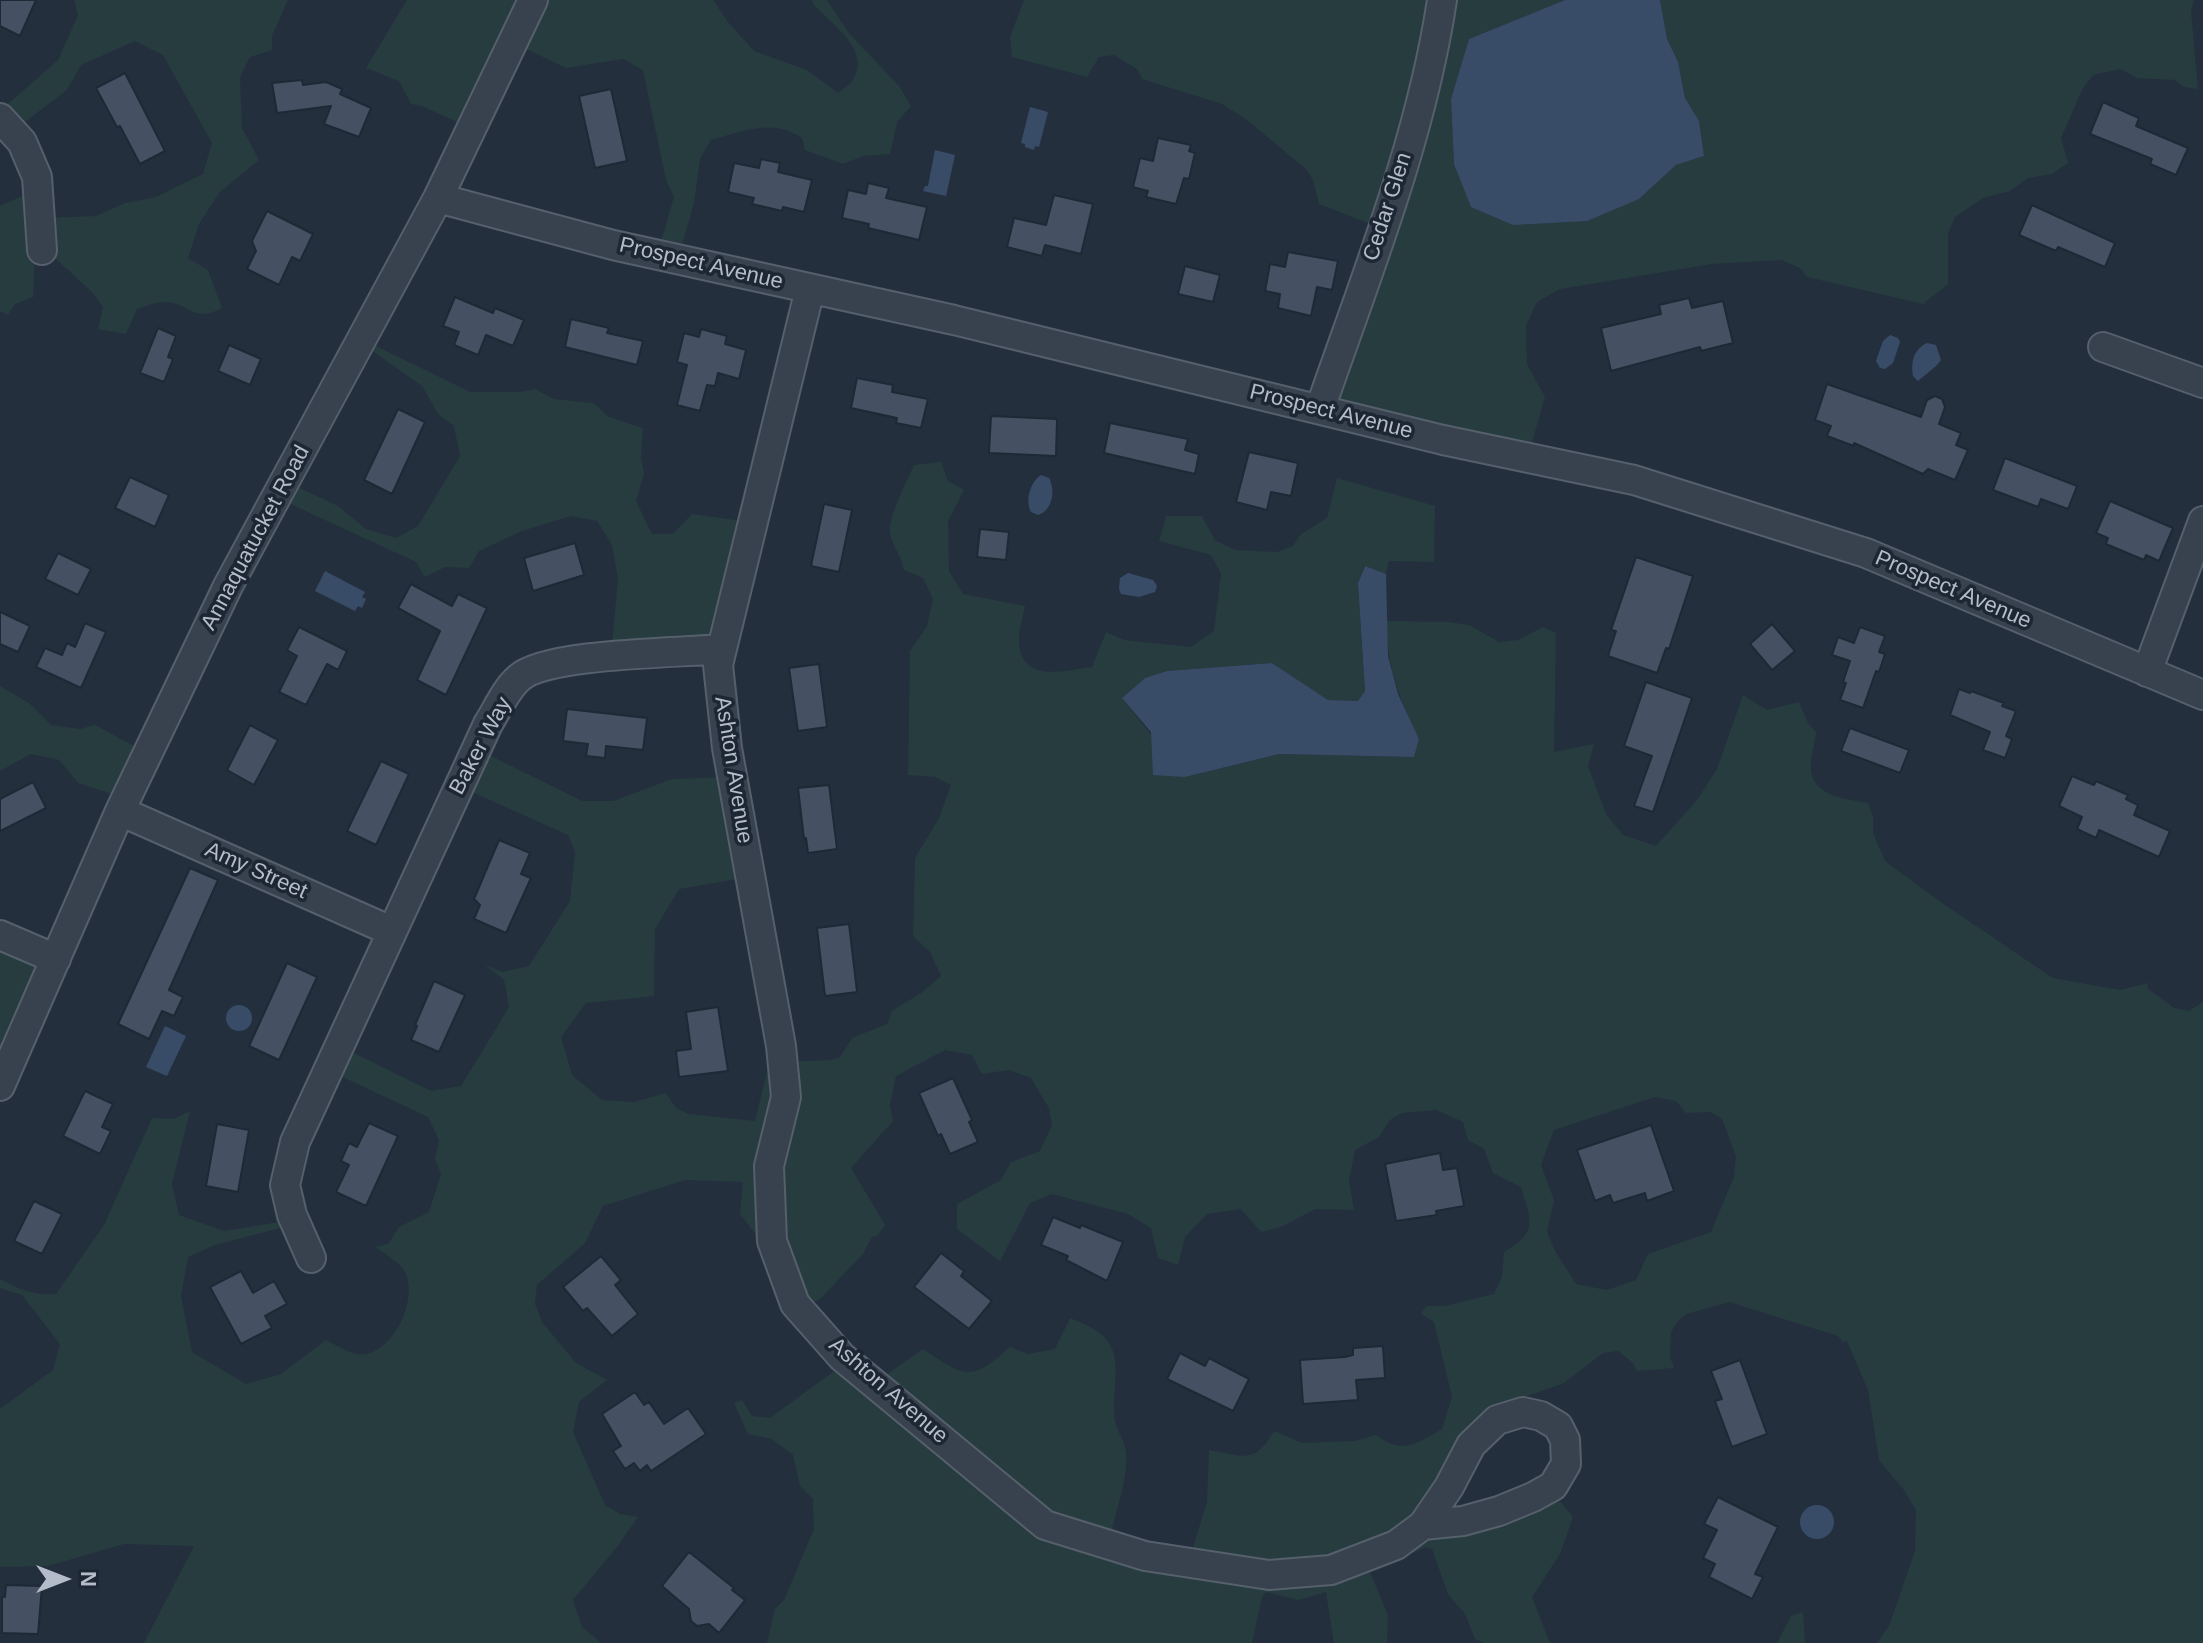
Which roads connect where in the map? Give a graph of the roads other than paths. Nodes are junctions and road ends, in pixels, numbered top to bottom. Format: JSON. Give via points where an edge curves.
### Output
{"nodes":[{"id":1,"x":533,"y":0,"type":"edge"},
{"id":2,"x":1442,"y":0,"type":"edge"},
{"id":3,"x":0,"y":118,"type":"edge"},
{"id":4,"x":438,"y":198,"type":"junction"},
{"id":5,"x":42,"y":250,"type":"dead end"},
{"id":6,"x":810,"y":289,"type":"junction"},
{"id":7,"x":2103,"y":347,"type":"dead end"},
{"id":8,"x":2203,"y":383,"type":"edge"},
{"id":9,"x":1320,"y":409,"type":"junction"},
{"id":10,"x":2203,"y":521,"type":"edge"},
{"id":11,"x":721,"y":649,"type":"junction"},
{"id":12,"x":2147,"y":672,"type":"junction"},
{"id":13,"x":2203,"y":695,"type":"edge"},
{"id":14,"x":120,"y":811,"type":"junction"},
{"id":15,"x":391,"y":931,"type":"junction"},
{"id":16,"x":0,"y":935,"type":"edge"},
{"id":17,"x":56,"y":959,"type":"junction"},
{"id":18,"x":0,"y":1086,"type":"edge"},
{"id":19,"x":311,"y":1258,"type":"dead end"},
{"id":20,"x":1423,"y":1525,"type":"junction"}],
"edges":[{"from":1,"to":4,"type":"street","name":"Annaquatucket Road"},
{"from":2,"to":9,"type":"street","name":"Cedar Glen","via":[[1414,130]]},
{"from":3,"to":5,"type":"street","via":[[22,142],[37,177]]},
{"from":4,"to":6,"type":"street","name":"Prospect Avenue","via":[[613,245]]},
{"from":4,"to":14,"type":"street","name":"Annaquatucket Road","via":[[228,586]]},
{"from":6,"to":9,"type":"street","name":"Prospect Avenue"},
{"from":6,"to":11,"type":"street"},
{"from":7,"to":8,"type":"street"},
{"from":9,"to":12,"type":"street","name":"Prospect Avenue","via":[[1634,480],[1866,553]]},
{"from":10,"to":12,"type":"street"},
{"from":11,"to":15,"type":"street","name":"Baker Way","via":[[604,656],[543,665],[519,677],[488,724]]},
{"from":11,"to":20,"type":"street","name":"Ashton Avenue","via":[[727,748],[786,1097],[769,1166],[772,1241],[795,1304],[842,1357],[1045,1525],[1145,1556],[1269,1575],[1331,1570],[1396,1545]]},
{"from":12,"to":13,"type":"street","name":"Prospect Avenue"},
{"from":14,"to":15,"type":"street","name":"Amy Street"},
{"from":14,"to":17,"type":"street","name":"Annaquatucket Road"},
{"from":15,"to":19,"type":"street","name":"Baker Way","via":[[295,1142],[285,1185]]},
{"from":16,"to":17,"type":"street"},
{"from":17,"to":18,"type":"street","name":"Annaquatucket Road"},
{"from":20,"to":20,"type":"street","name":"Ashton Avenue","via":[[1496,1512],[1553,1486],[1566,1464],[1558,1426],[1523,1412],[1497,1420],[1471,1445]]}]}
